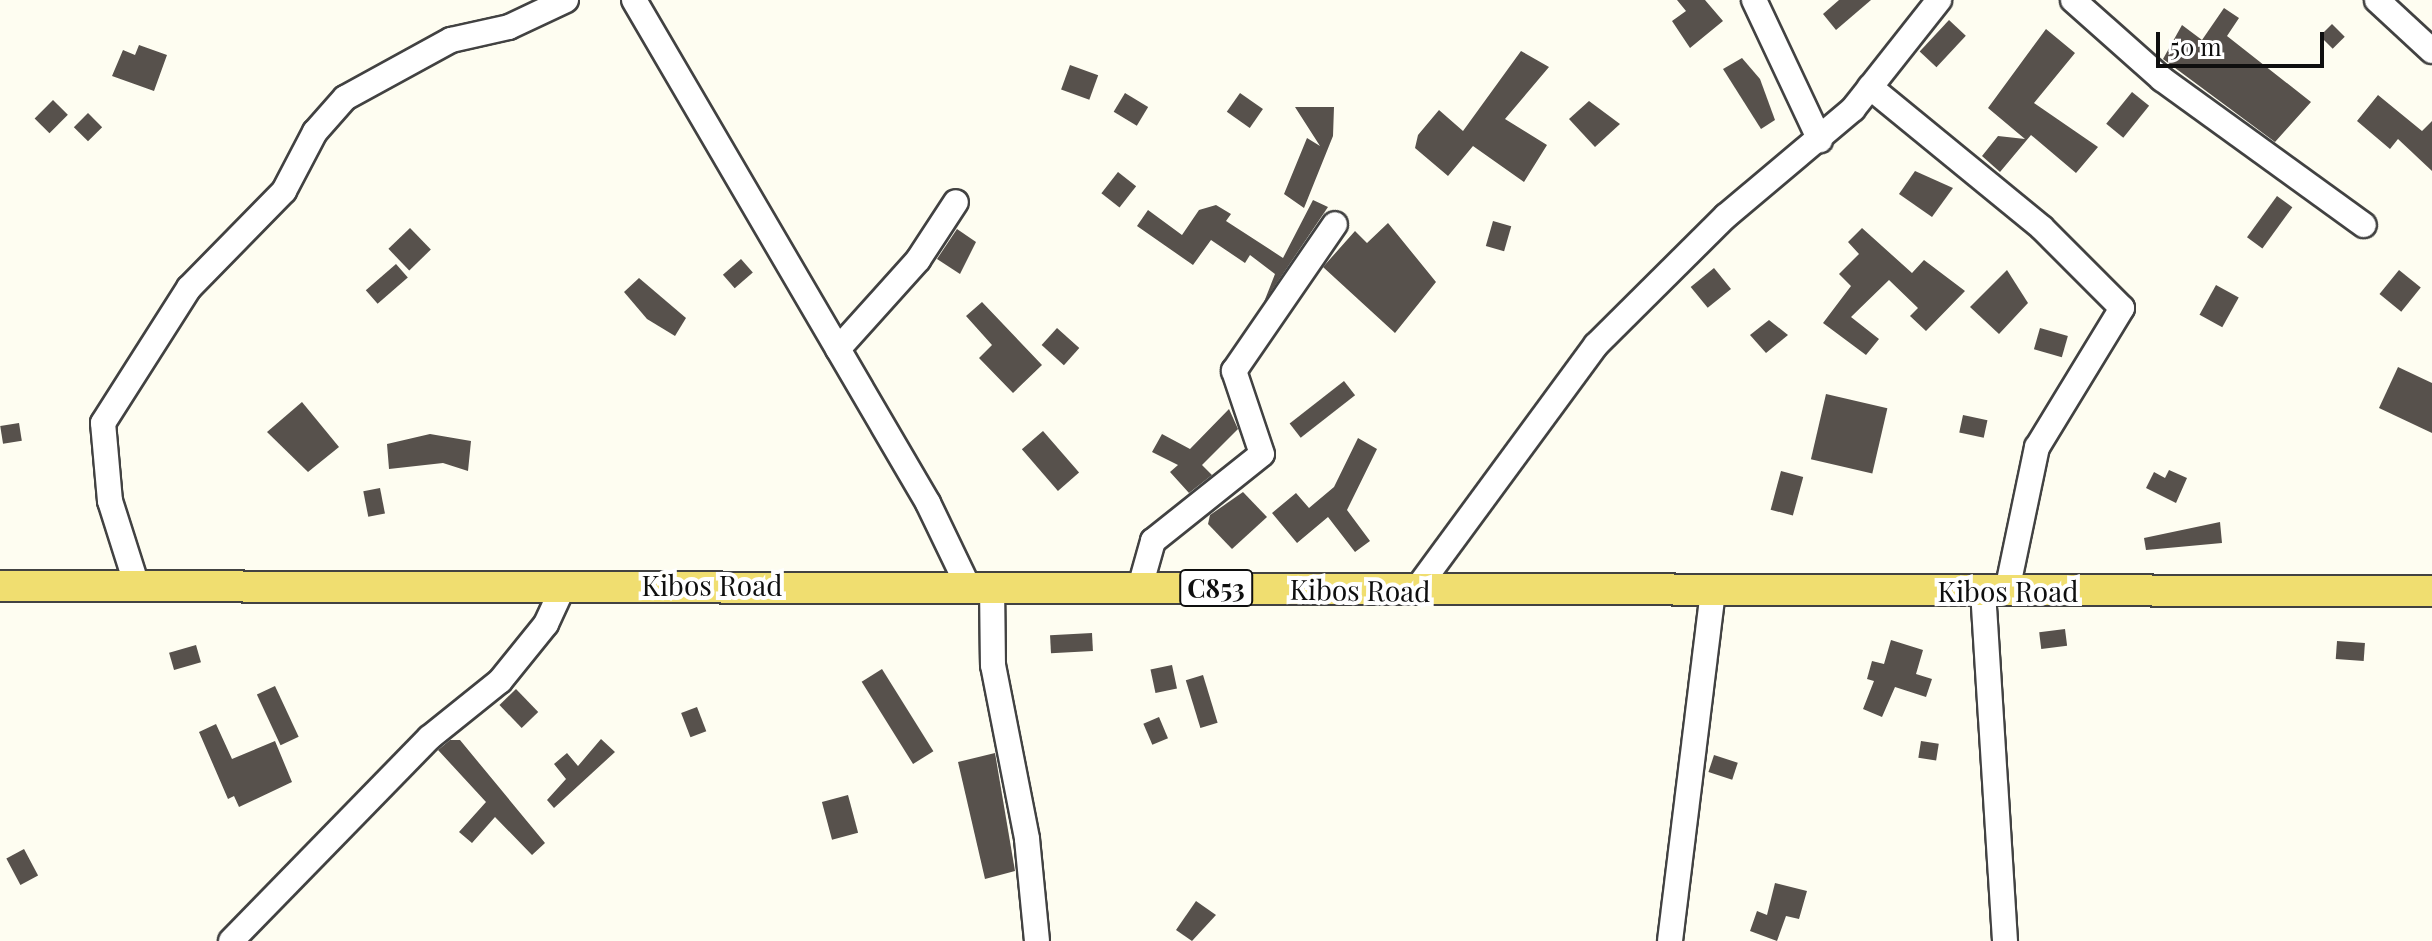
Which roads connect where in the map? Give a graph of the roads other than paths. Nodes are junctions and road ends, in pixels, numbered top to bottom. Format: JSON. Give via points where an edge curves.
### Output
{"nodes":[{"id":1,"x":566,"y":0,"type":"edge"},
{"id":2,"x":634,"y":0,"type":"edge"},
{"id":3,"x":1754,"y":0,"type":"edge"},
{"id":4,"x":1939,"y":0,"type":"edge"},
{"id":5,"x":2073,"y":0,"type":"edge"},
{"id":6,"x":2377,"y":0,"type":"edge"},
{"id":7,"x":2432,"y":51,"type":"edge"},
{"id":8,"x":1870,"y":87,"type":"junction"},
{"id":9,"x":1820,"y":140,"type":"junction"},
{"id":10,"x":956,"y":202,"type":"dead end"},
{"id":11,"x":1335,"y":224,"type":"dead end"},
{"id":12,"x":2364,"y":225,"type":"dead end"},
{"id":13,"x":838,"y":349,"type":"junction"},
{"id":14,"x":979,"y":584,"type":"junction"},
{"id":15,"x":564,"y":585,"type":"junction"},
{"id":16,"x":0,"y":586,"type":"edge"},
{"id":17,"x":137,"y":586,"type":"junction"},
{"id":18,"x":1140,"y":587,"type":"junction"},
{"id":19,"x":1416,"y":590,"type":"junction"},
{"id":20,"x":1713,"y":591,"type":"junction"},
{"id":21,"x":1995,"y":591,"type":"junction"},
{"id":22,"x":2432,"y":591,"type":"edge"},
{"id":23,"x":231,"y":941,"type":"edge"},
{"id":24,"x":1037,"y":941,"type":"edge"},
{"id":25,"x":1670,"y":941,"type":"edge"},
{"id":26,"x":2005,"y":941,"type":"edge"}],
"edges":[{"from":1,"to":17,"type":"street","via":[[509,27],[451,40],[345,98],[315,132],[270,208],[189,288],[103,423],[110,501]]},
{"from":2,"to":13,"type":"street"},
{"from":3,"to":9,"type":"street"},
{"from":4,"to":8,"type":"street"},
{"from":5,"to":12,"type":"street","via":[[2162,79]]},
{"from":6,"to":7,"type":"street"},
{"from":8,"to":9,"type":"street"},
{"from":8,"to":21,"type":"street","via":[[2042,228],[2122,308],[2037,447]]},
{"from":9,"to":19,"type":"street","via":[[1726,216],[1596,345]]},
{"from":10,"to":13,"type":"street","via":[[918,260]]},
{"from":11,"to":18,"type":"street","via":[[1234,371],[1262,454],[1153,541]]},
{"from":13,"to":14,"type":"street"},
{"from":14,"to":15,"type":"main road","name":"Kibos Road","number":"C853"},
{"from":14,"to":18,"type":"main road","name":"Kibos Road","number":"C853"},
{"from":14,"to":24,"type":"street","via":[[1027,839]]},
{"from":15,"to":17,"type":"main road","name":"Kibos Road","number":"C853"},
{"from":15,"to":23,"type":"street","via":[[546,624],[500,681],[429,738]]},
{"from":16,"to":17,"type":"main road","name":"Kibos Road","number":"C853"},
{"from":18,"to":19,"type":"main road","name":"Kibos Road","number":"C853"},
{"from":19,"to":20,"type":"main road","name":"Kibos Road","number":"C853"},
{"from":20,"to":21,"type":"main road","name":"Kibos Road","number":"C853"},
{"from":20,"to":25,"type":"street"},
{"from":21,"to":22,"type":"main road","name":"Kibos Road","number":"C853"},
{"from":21,"to":26,"type":"street"}]}
